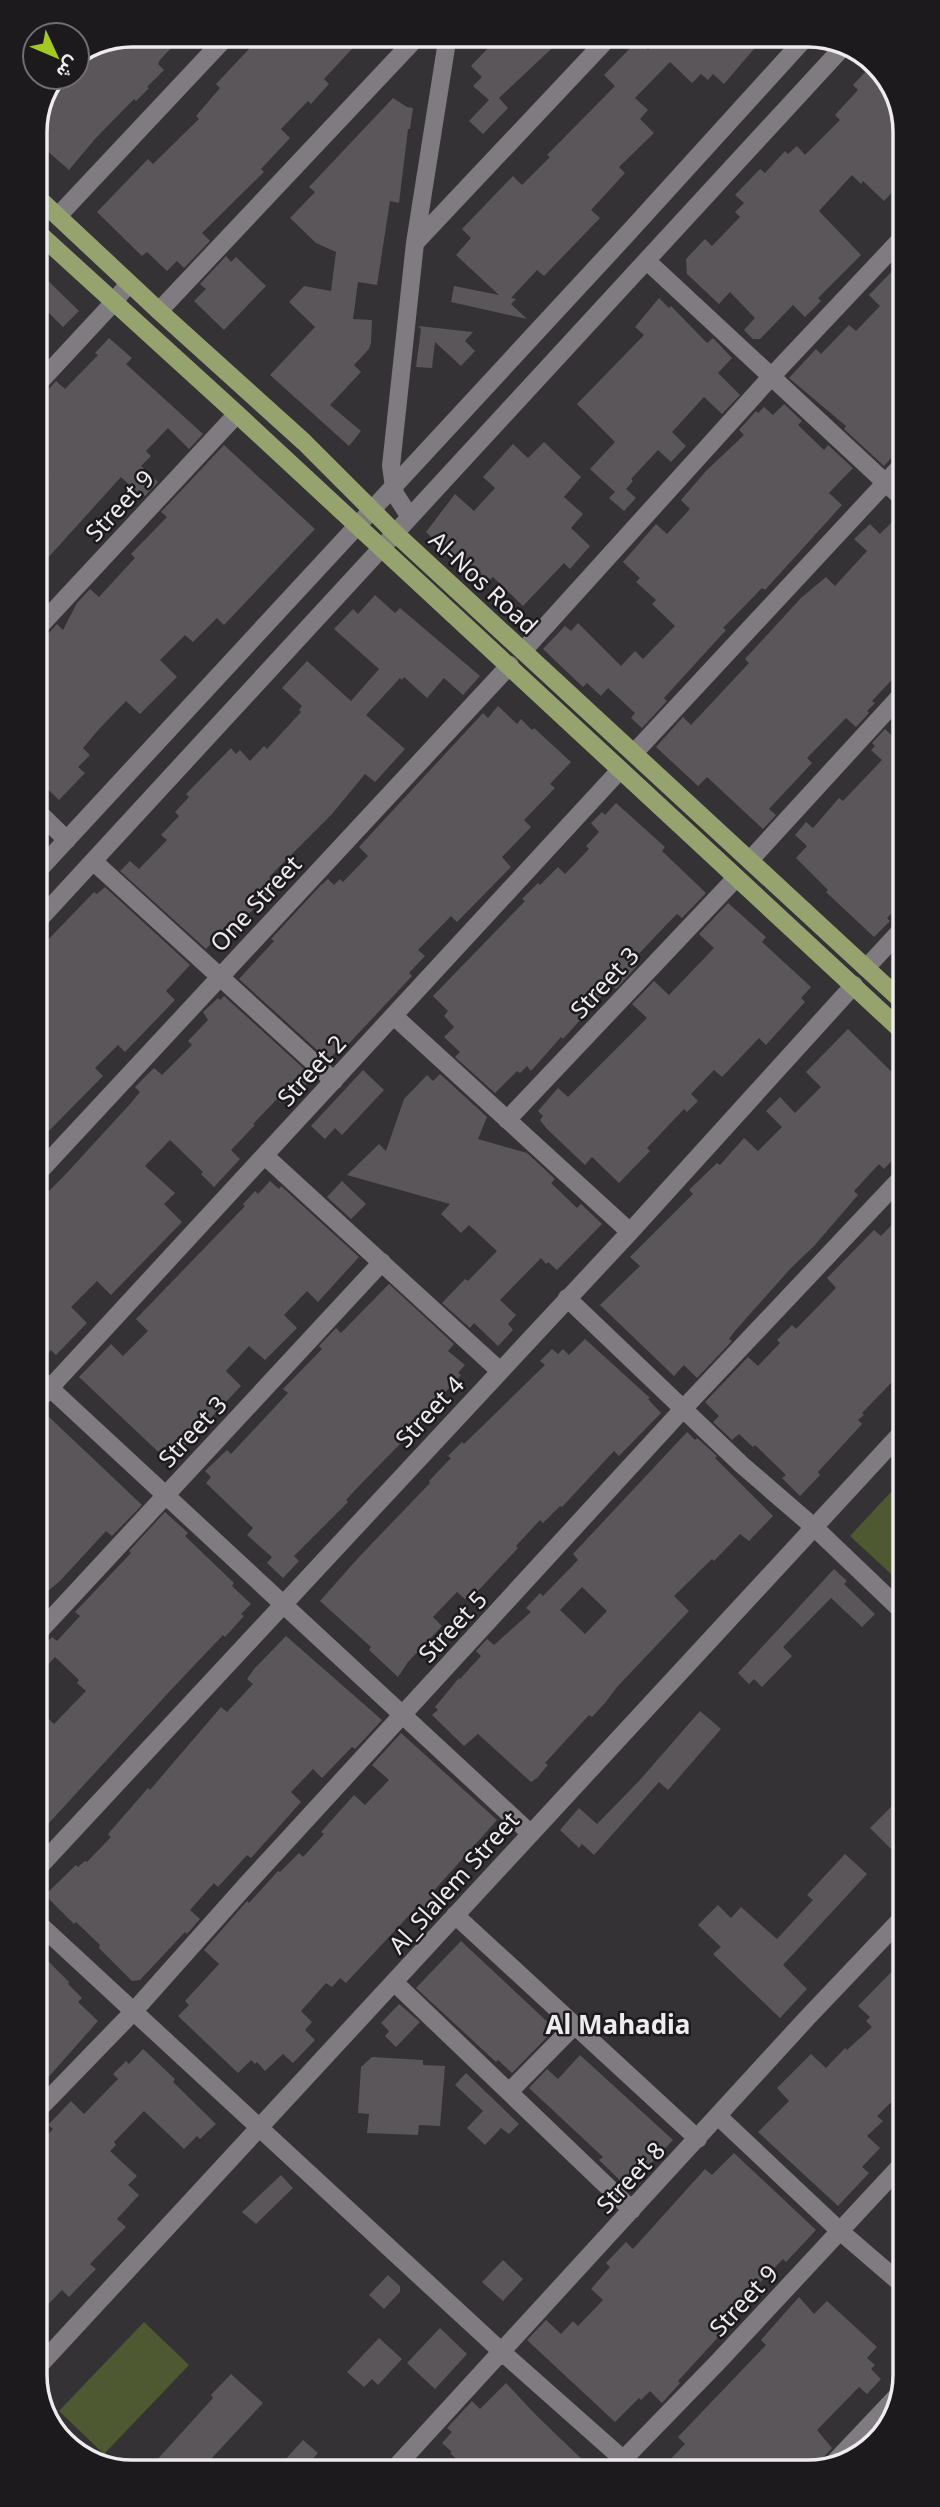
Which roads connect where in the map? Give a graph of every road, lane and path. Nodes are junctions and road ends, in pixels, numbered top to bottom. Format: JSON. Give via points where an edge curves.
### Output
{"nodes":[{"id":1,"x":217,"y":47,"type":"edge"},
{"id":2,"x":408,"y":47,"type":"edge"},
{"id":3,"x":445,"y":47,"type":"edge"},
{"id":4,"x":600,"y":47,"type":"edge"},
{"id":5,"x":797,"y":47,"type":"edge"},
{"id":6,"x":838,"y":53,"type":"edge"},
{"id":7,"x":47,"y":206,"type":"edge"},
{"id":8,"x":58,"y":216,"type":"junction"},
{"id":9,"x":47,"y":241,"type":"edge"},
{"id":10,"x":415,"y":243,"type":"junction"},
{"id":11,"x":893,"y":248,"type":"edge"},
{"id":12,"x":647,"y":261,"type":"junction"},
{"id":13,"x":129,"y":283,"type":"junction"},
{"id":14,"x":114,"y":302,"type":"junction"},
{"id":15,"x":159,"y":311,"type":"junction"},
{"id":16,"x":47,"y":374,"type":"edge"},
{"id":17,"x":771,"y":377,"type":"junction"},
{"id":18,"x":237,"y":414,"type":"junction"},
{"id":19,"x":893,"y":475,"type":"edge"},
{"id":20,"x":886,"y":483,"type":"junction"},
{"id":21,"x":392,"y":487,"type":"junction"},
{"id":22,"x":893,"y":490,"type":"edge"},
{"id":23,"x":373,"y":509,"type":"junction"},
{"id":24,"x":410,"y":517,"type":"junction"},
{"id":25,"x":356,"y":526,"type":"junction"},
{"id":26,"x":395,"y":533,"type":"junction"},
{"id":27,"x":380,"y":548,"type":"junction"},
{"id":28,"x":47,"y":619,"type":"edge"},
{"id":29,"x":523,"y":651,"type":"junction"},
{"id":30,"x":510,"y":665,"type":"junction"},
{"id":31,"x":893,"y":704,"type":"edge"},
{"id":32,"x":634,"y":754,"type":"junction"},
{"id":33,"x":620,"y":770,"type":"junction"},
{"id":34,"x":47,"y":821,"type":"edge"},
{"id":35,"x":67,"y":840,"type":"junction"},
{"id":36,"x":750,"y":860,"type":"junction"},
{"id":37,"x":47,"y":861,"type":"edge"},
{"id":38,"x":93,"y":862,"type":"junction"},
{"id":39,"x":736,"y":878,"type":"junction"},
{"id":40,"x":47,"y":911,"type":"edge"},
{"id":41,"x":893,"y":939,"type":"edge"},
{"id":42,"x":866,"y":968,"type":"junction"},
{"id":43,"x":219,"y":978,"type":"junction"},
{"id":44,"x":854,"y":985,"type":"junction"},
{"id":45,"x":893,"y":993,"type":"edge"},
{"id":46,"x":394,"y":1016,"type":"junction"},
{"id":47,"x":893,"y":1022,"type":"edge"},
{"id":48,"x":334,"y":1082,"type":"junction"},
{"id":49,"x":507,"y":1120,"type":"junction"},
{"id":50,"x":265,"y":1156,"type":"junction"},
{"id":51,"x":47,"y":1163,"type":"edge"},
{"id":52,"x":893,"y":1187,"type":"edge"},
{"id":53,"x":629,"y":1232,"type":"junction"},
{"id":54,"x":382,"y":1262,"type":"junction"},
{"id":55,"x":568,"y":1298,"type":"junction"},
{"id":56,"x":500,"y":1371,"type":"junction"},
{"id":57,"x":47,"y":1378,"type":"edge"},
{"id":58,"x":47,"y":1386,"type":"edge"},
{"id":59,"x":683,"y":1409,"type":"junction"},
{"id":60,"x":893,"y":1442,"type":"edge"},
{"id":61,"x":165,"y":1496,"type":"junction"},
{"id":62,"x":815,"y":1528,"type":"junction"},
{"id":63,"x":893,"y":1602,"type":"edge"},
{"id":64,"x":282,"y":1604,"type":"junction"},
{"id":65,"x":47,"y":1623,"type":"edge"},
{"id":66,"x":403,"y":1716,"type":"junction"},
{"id":67,"x":530,"y":1833,"type":"junction"},
{"id":68,"x":47,"y":1858,"type":"edge"},
{"id":69,"x":455,"y":1915,"type":"junction"},
{"id":70,"x":893,"y":1928,"type":"edge"},
{"id":71,"x":47,"y":1931,"type":"edge"},
{"id":72,"x":394,"y":1982,"type":"junction"},
{"id":73,"x":134,"y":2011,"type":"junction"},
{"id":74,"x":574,"y":2026,"type":"junction"},
{"id":75,"x":509,"y":2092,"type":"junction"},
{"id":76,"x":47,"y":2101,"type":"edge"},
{"id":77,"x":719,"y":2117,"type":"junction"},
{"id":78,"x":259,"y":2126,"type":"junction"},
{"id":79,"x":698,"y":2139,"type":"junction"},
{"id":80,"x":893,"y":2174,"type":"edge"},
{"id":81,"x":632,"y":2210,"type":"junction"},
{"id":82,"x":841,"y":2232,"type":"junction"},
{"id":83,"x":893,"y":2277,"type":"edge"},
{"id":84,"x":502,"y":2352,"type":"junction"},
{"id":85,"x":47,"y":2357,"type":"edge"},
{"id":86,"x":885,"y":2409,"type":"edge"},
{"id":87,"x":845,"y":2452,"type":"edge"},
{"id":88,"x":402,"y":2460,"type":"edge"},
{"id":89,"x":617,"y":2460,"type":"edge"},
{"id":90,"x":629,"y":2460,"type":"edge"}],
"edges":[{"from":1,"to":8,"type":"street"},
{"from":2,"to":15,"type":"street"},
{"from":3,"to":10,"type":"street"},
{"from":4,"to":10,"type":"street"},
{"from":5,"to":21,"type":"street"},
{"from":6,"to":12,"type":"street"},
{"from":7,"to":8,"type":"main road","name":"Al-Nos Road"},
{"from":8,"to":13,"type":"main road","name":"Al-Nos Road"},
{"from":9,"to":14,"type":"main road","name":"Al-Nos Road"},
{"from":10,"to":21,"type":"street"},
{"from":11,"to":17,"type":"street"},
{"from":12,"to":17,"type":"street"},
{"from":12,"to":24,"type":"street"},
{"from":13,"to":14,"type":"street"},
{"from":13,"to":15,"type":"main road","name":"Al-Nos Road"},
{"from":14,"to":16,"type":"street"},
{"from":14,"to":18,"type":"main road","name":"Al-Nos Road"},
{"from":15,"to":23,"type":"main road","name":"Al-Nos Road"},
{"from":17,"to":20,"type":"street"},
{"from":17,"to":29,"type":"street"},
{"from":18,"to":25,"type":"main road","name":"Al-Nos Road"},
{"from":18,"to":28,"type":"street","name":"Street 9"},
{"from":19,"to":20,"type":"street"},
{"from":20,"to":22,"type":"street"},
{"from":20,"to":32,"type":"street"},
{"from":21,"to":23,"type":"street"},
{"from":21,"to":24,"type":"street"},
{"from":23,"to":25,"type":"street"},
{"from":23,"to":26,"type":"main road","name":"Al-Nos Road"},
{"from":24,"to":26,"type":"street"},
{"from":25,"to":27,"type":"main road","name":"Al-Nos Road"},
{"from":25,"to":35,"type":"street"},
{"from":26,"to":27,"type":"street"},
{"from":26,"to":29,"type":"main road","name":"Al-Nos Road"},
{"from":27,"to":30,"type":"main road","name":"Al-Nos Road"},
{"from":27,"to":38,"type":"street"},
{"from":29,"to":32,"type":"main road","name":"Al-Nos Road"},
{"from":30,"to":33,"type":"main road","name":"Al-Nos Road"},
{"from":30,"to":43,"type":"street","name":"One Street"},
{"from":31,"to":36,"type":"street"},
{"from":32,"to":36,"type":"main road","name":"Al-Nos Road"},
{"from":33,"to":39,"type":"main road","name":"Al-Nos Road"},
{"from":33,"to":46,"type":"street","name":"Street 2"},
{"from":34,"to":35,"type":"street"},
{"from":35,"to":37,"type":"street"},
{"from":36,"to":42,"type":"main road","name":"Al-Nos Road"},
{"from":38,"to":40,"type":"street"},
{"from":38,"to":43,"type":"street"},
{"from":39,"to":44,"type":"main road","name":"Al-Nos Road"},
{"from":39,"to":49,"type":"street","name":"Street 3"},
{"from":41,"to":42,"type":"street"},
{"from":42,"to":45,"type":"main road","name":"Al-Nos Road"},
{"from":43,"to":48,"type":"street"},
{"from":43,"to":51,"type":"street","name":"One Street"},
{"from":44,"to":47,"type":"main road","name":"Al-Nos Road"},
{"from":44,"to":53,"type":"street","name":"Street 4"},
{"from":46,"to":48,"type":"street","name":"Street 2"},
{"from":46,"to":49,"type":"street"},
{"from":48,"to":50,"type":"street","name":"Street 2"},
{"from":49,"to":53,"type":"street"},
{"from":50,"to":54,"type":"street"},
{"from":50,"to":57,"type":"street","name":"Street 2"},
{"from":52,"to":59,"type":"street","name":"Street 5"},
{"from":53,"to":55,"type":"street","name":"Street 4"},
{"from":54,"to":56,"type":"street"},
{"from":54,"to":61,"type":"street","name":"Street 3"},
{"from":55,"to":56,"type":"street","name":"Street 4"},
{"from":55,"to":59,"type":"street"},
{"from":56,"to":64,"type":"street","name":"Street 4"},
{"from":58,"to":61,"type":"street"},
{"from":59,"to":62,"type":"street"},
{"from":59,"to":66,"type":"street","name":"Street 5"},
{"from":60,"to":62,"type":"street","name":"Al_Slalem Street"},
{"from":61,"to":64,"type":"street"},
{"from":61,"to":65,"type":"street","name":"Street 3"},
{"from":62,"to":63,"type":"street"},
{"from":62,"to":67,"type":"street","name":"Al_Slalem Street"},
{"from":64,"to":66,"type":"street"},
{"from":64,"to":68,"type":"street","name":"Street 4"},
{"from":66,"to":67,"type":"street"},
{"from":66,"to":73,"type":"street","name":"Street 5"},
{"from":67,"to":69,"type":"street","name":"Al_Slalem Street"},
{"from":69,"to":72,"type":"street","name":"Al_Slalem Street"},
{"from":69,"to":74,"type":"street"},
{"from":70,"to":77,"type":"street","name":"Street 8"},
{"from":71,"to":73,"type":"street"},
{"from":72,"to":75,"type":"street"},
{"from":72,"to":78,"type":"street","name":"Al_Slalem Street"},
{"from":73,"to":76,"type":"street","name":"Street 5"},
{"from":73,"to":78,"type":"street"},
{"from":74,"to":75,"type":"street"},
{"from":74,"to":79,"type":"street"},
{"from":75,"to":81,"type":"street"},
{"from":77,"to":79,"type":"street","name":"Street 8"},
{"from":77,"to":82,"type":"street"},
{"from":78,"to":84,"type":"street"},
{"from":78,"to":85,"type":"street","name":"Al_Slalem Street"},
{"from":79,"to":81,"type":"street","name":"Street 8"},
{"from":80,"to":82,"type":"street","name":"Street 9"},
{"from":81,"to":84,"type":"street","name":"Street 8"},
{"from":82,"to":83,"type":"street"},
{"from":82,"to":90,"type":"street","name":"Street 9"},
{"from":84,"to":88,"type":"street","name":"Street 8"},
{"from":84,"to":89,"type":"street"},
{"from":86,"to":87,"type":"street"}]}
